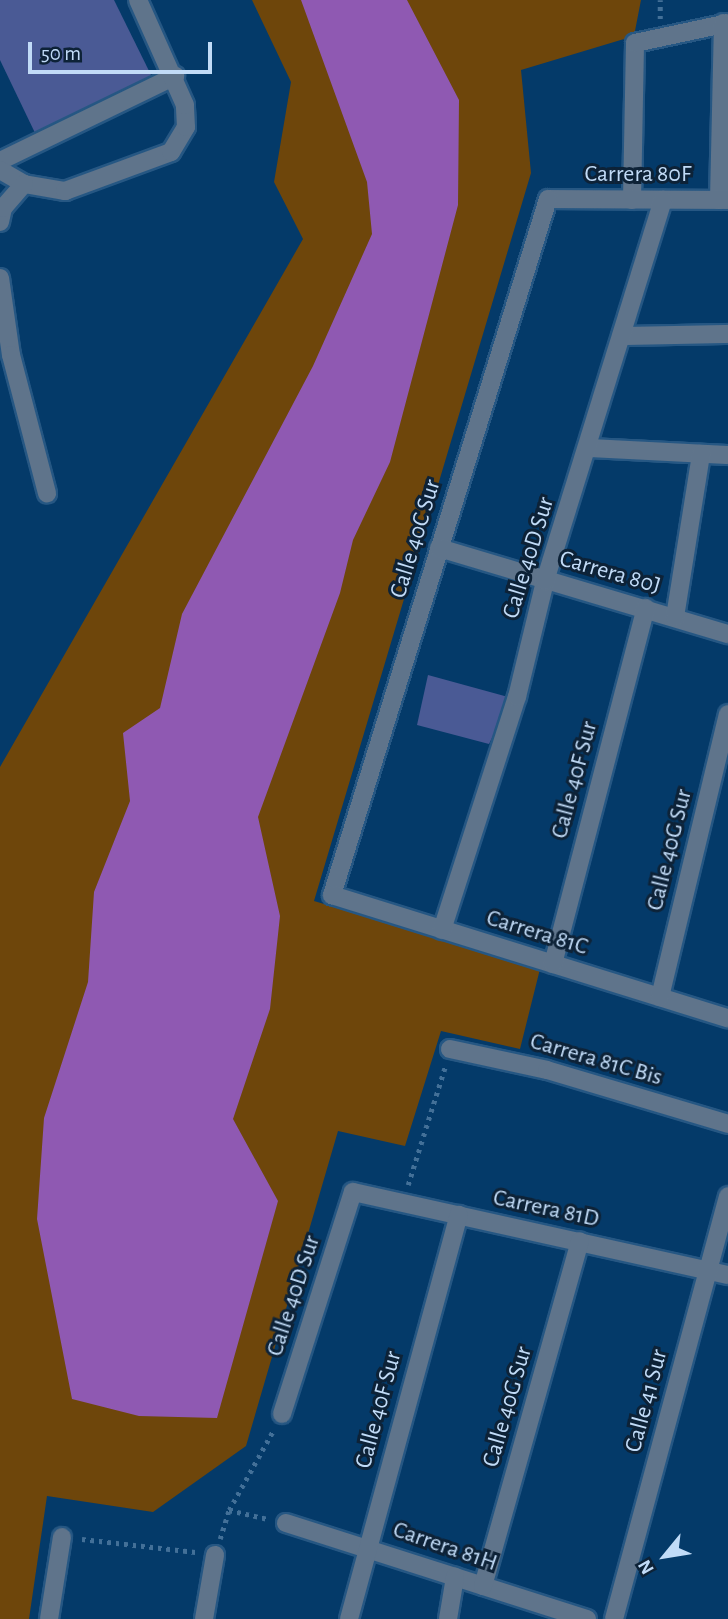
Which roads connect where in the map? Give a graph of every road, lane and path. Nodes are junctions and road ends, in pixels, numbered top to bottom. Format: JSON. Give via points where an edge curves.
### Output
{"nodes":[{"id":1,"x":138,"y":0,"type":"edge"},
{"id":2,"x":725,"y":23,"type":"edge"},
{"id":3,"x":175,"y":76,"type":"junction"},
{"id":4,"x":0,"y":161,"type":"edge"},
{"id":5,"x":0,"y":170,"type":"edge"},
{"id":6,"x":24,"y":184,"type":"junction"},
{"id":7,"x":548,"y":199,"type":"joint"},
{"id":8,"x":632,"y":200,"type":"junction"},
{"id":9,"x":663,"y":200,"type":"junction"},
{"id":10,"x":724,"y":200,"type":"edge"},
{"id":11,"x":0,"y":222,"type":"edge"},
{"id":12,"x":0,"y":278,"type":"edge"},
{"id":13,"x":728,"y":334,"type":"edge"},
{"id":14,"x":622,"y":336,"type":"junction"},
{"id":15,"x":589,"y":448,"type":"junction"},
{"id":16,"x":701,"y":454,"type":"junction"},
{"id":17,"x":728,"y":455,"type":"edge"},
{"id":18,"x":47,"y":493,"type":"dead end"},
{"id":19,"x":439,"y":548,"type":"junction"},
{"id":20,"x":545,"y":581,"type":"junction"},
{"id":21,"x":646,"y":608,"type":"junction"},
{"id":22,"x":675,"y":617,"type":"junction"},
{"id":23,"x":728,"y":634,"type":"edge"},
{"id":24,"x":728,"y":714,"type":"edge"},
{"id":25,"x":332,"y":895,"type":"joint"},
{"id":26,"x":442,"y":930,"type":"junction"},
{"id":27,"x":553,"y":964,"type":"junction"},
{"id":28,"x":660,"y":997,"type":"junction"},
{"id":29,"x":728,"y":1018,"type":"edge"},
{"id":30,"x":450,"y":1049,"type":"joint"},
{"id":31,"x":728,"y":1124,"type":"edge"},
{"id":32,"x":353,"y":1192,"type":"joint"},
{"id":33,"x":728,"y":1196,"type":"edge"},
{"id":34,"x":402,"y":1203,"type":"junction"},
{"id":35,"x":459,"y":1215,"type":"junction"},
{"id":36,"x":580,"y":1241,"type":"junction"},
{"id":37,"x":708,"y":1269,"type":"junction"},
{"id":38,"x":728,"y":1275,"type":"edge"},
{"id":39,"x":282,"y":1415,"type":"joint"},
{"id":40,"x":229,"y":1510,"type":"junction"},
{"id":41,"x":286,"y":1523,"type":"joint"},
{"id":42,"x":62,"y":1537,"type":"joint"},
{"id":43,"x":367,"y":1546,"type":"junction"},
{"id":44,"x":215,"y":1555,"type":"junction"},
{"id":45,"x":455,"y":1577,"type":"junction"},
{"id":46,"x":483,"y":1586,"type":"junction"},
{"id":47,"x":557,"y":1614,"type":"edge"},
{"id":48,"x":49,"y":1619,"type":"edge"},
{"id":49,"x":204,"y":1619,"type":"edge"},
{"id":50,"x":349,"y":1619,"type":"edge"},
{"id":51,"x":448,"y":1619,"type":"edge"},
{"id":52,"x":587,"y":1619,"type":"edge"},
{"id":53,"x":614,"y":1619,"type":"edge"}],
"edges":[{"from":1,"to":3,"type":"street"},
{"from":2,"to":8,"type":"street","via":[[635,43]]},
{"from":2,"to":10,"type":"street"},
{"from":3,"to":4,"type":"street"},
{"from":3,"to":6,"type":"street","via":[[186,127],[171,152],[65,191]]},
{"from":5,"to":6,"type":"street"},
{"from":6,"to":11,"type":"street","via":[[3,208]]},
{"from":7,"to":8,"type":"street","name":"Carrera 80F"},
{"from":7,"to":19,"type":"street","name":"Calle 40C Sur"},
{"from":8,"to":9,"type":"street","name":"Carrera 80F"},
{"from":9,"to":10,"type":"street","name":"Carrera 80F"},
{"from":9,"to":14,"type":"street","name":"Calle 40D Sur"},
{"from":12,"to":18,"type":"street","via":[[11,355]]},
{"from":13,"to":14,"type":"street"},
{"from":14,"to":15,"type":"street","name":"Calle 40D Sur"},
{"from":15,"to":16,"type":"street"},
{"from":15,"to":20,"type":"street","name":"Calle 40D Sur"},
{"from":16,"to":17,"type":"street"},
{"from":16,"to":22,"type":"street"},
{"from":19,"to":20,"type":"street","name":"Carrera 80J"},
{"from":19,"to":25,"type":"street","name":"Calle 40C Sur"},
{"from":20,"to":21,"type":"street","name":"Carrera 80J"},
{"from":20,"to":26,"type":"street","name":"Calle 40D Sur","via":[[517,697]]},
{"from":21,"to":22,"type":"street","name":"Carrera 80J"},
{"from":21,"to":27,"type":"street","name":"Calle 40F Sur"},
{"from":22,"to":23,"type":"street","name":"Carrera 80J"},
{"from":24,"to":28,"type":"street","name":"Calle 40G Sur"},
{"from":25,"to":26,"type":"street","name":"Carrera 81C"},
{"from":26,"to":27,"type":"street","name":"Carrera 81C"},
{"from":27,"to":28,"type":"street","name":"Carrera 81C"},
{"from":28,"to":29,"type":"street","name":"Carrera 81C"},
{"from":30,"to":31,"type":"street","name":"Carrera 81C Bis","via":[[547,1070]]},
{"from":30,"to":34,"type":"path"},
{"from":32,"to":34,"type":"street","name":"Carrera 81D"},
{"from":32,"to":39,"type":"street","name":"Calle 40D Sur"},
{"from":33,"to":37,"type":"street","name":"Calle 41 Sur"},
{"from":34,"to":35,"type":"street","name":"Carrera 81D"},
{"from":35,"to":36,"type":"street","name":"Carrera 81D"},
{"from":35,"to":43,"type":"street","name":"Calle 40F Sur"},
{"from":36,"to":37,"type":"street","name":"Carrera 81D"},
{"from":36,"to":46,"type":"street","name":"Calle 40G Sur"},
{"from":37,"to":38,"type":"street","name":"Carrera 81D"},
{"from":37,"to":53,"type":"street","name":"Calle 41 Sur"},
{"from":39,"to":40,"type":"path"},
{"from":40,"to":41,"type":"path"},
{"from":40,"to":44,"type":"path"},
{"from":41,"to":43,"type":"street","name":"Carrera 81H"},
{"from":42,"to":44,"type":"path"},
{"from":42,"to":48,"type":"street"},
{"from":43,"to":45,"type":"street","name":"Carrera 81H"},
{"from":43,"to":50,"type":"street","name":"Calle 40F Sur"},
{"from":44,"to":49,"type":"street"},
{"from":45,"to":46,"type":"street","name":"Carrera 81H"},
{"from":45,"to":51,"type":"street"},
{"from":46,"to":47,"type":"street","name":"Carrera 81H"},
{"from":47,"to":52,"type":"street","name":"Carrera 81H"}]}
